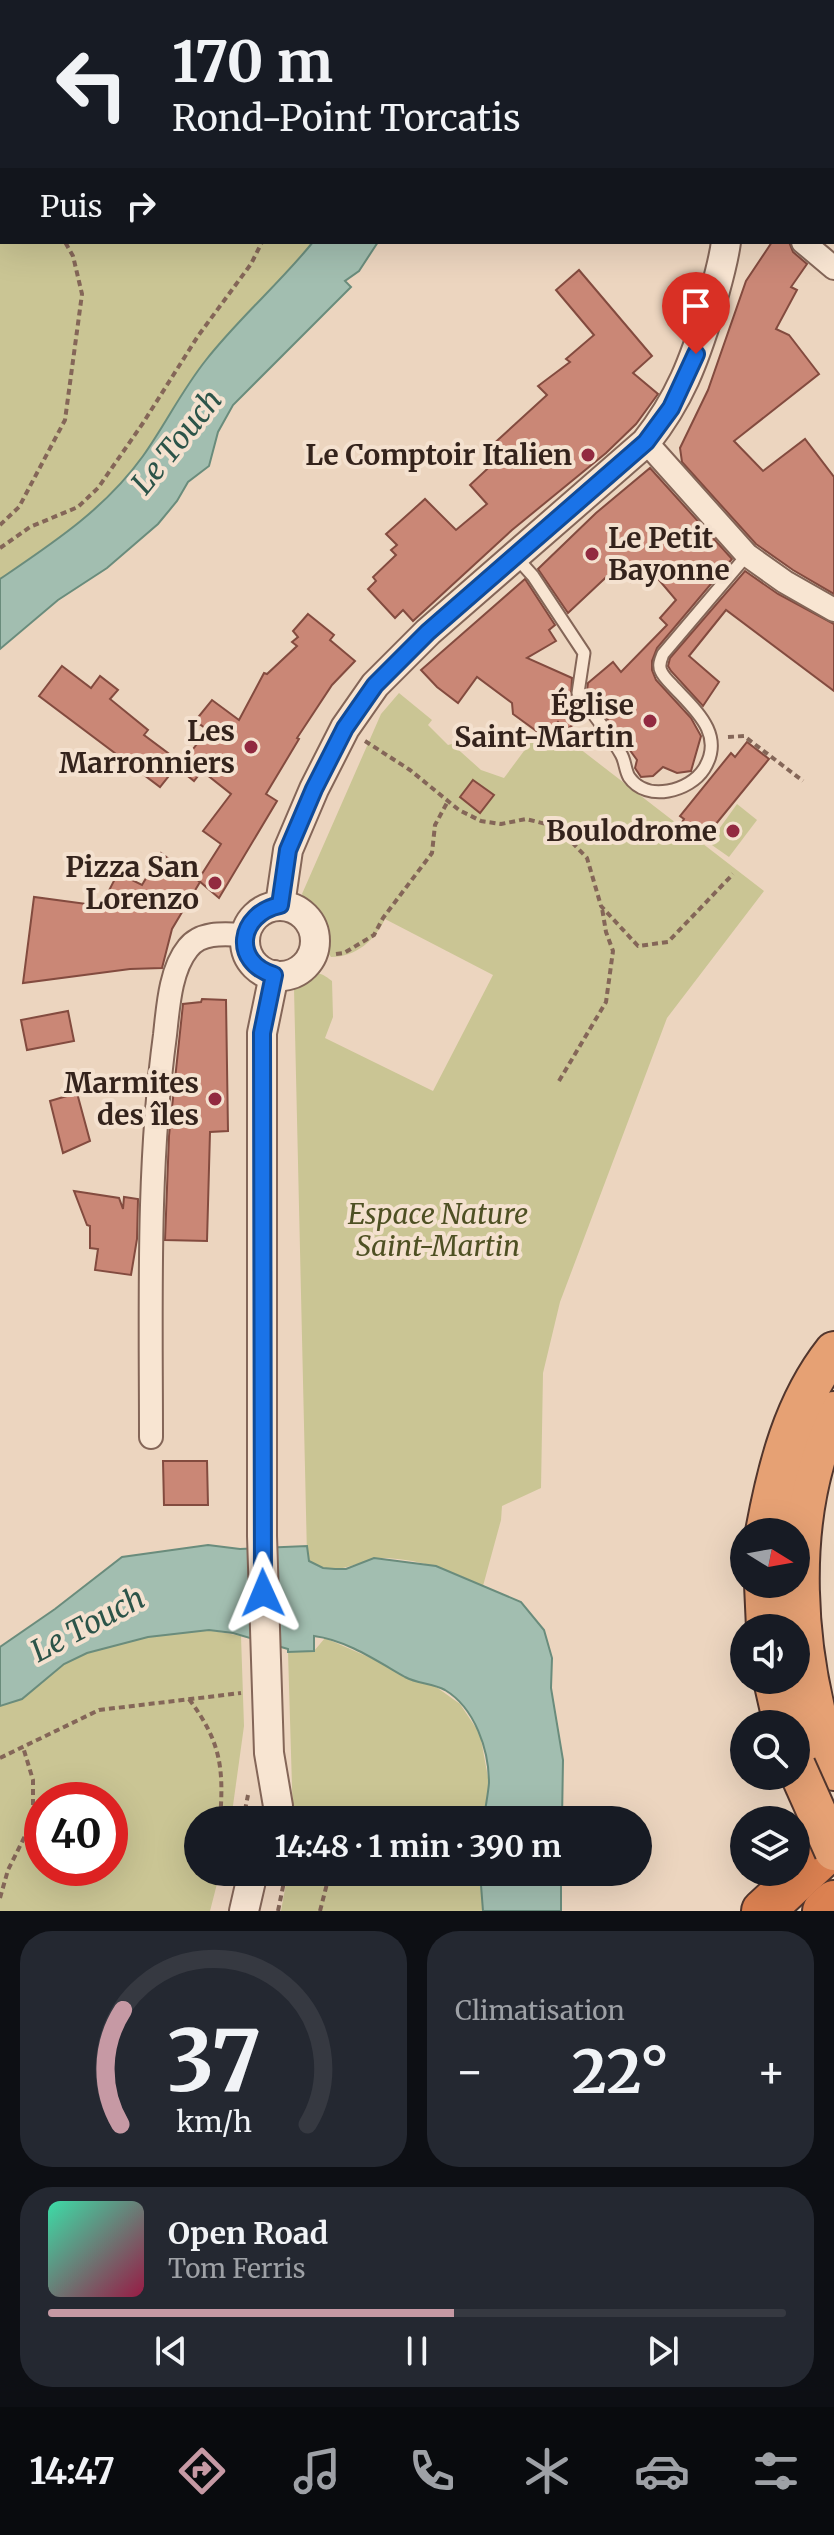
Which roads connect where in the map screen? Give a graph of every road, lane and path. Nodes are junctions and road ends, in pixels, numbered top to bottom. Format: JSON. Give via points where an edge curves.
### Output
{"nodes":[{"id":1,"x":66,"y":244,"type":"edge"},
{"id":2,"x":261,"y":244,"type":"edge"},
{"id":3,"x":726,"y":244,"type":"edge"},
{"id":4,"x":805,"y":244,"type":"edge"},
{"id":5,"x":834,"y":268,"type":"edge"},
{"id":6,"x":646,"y":442,"type":"junction"},
{"id":7,"x":0,"y":525,"type":"edge"},
{"id":8,"x":0,"y":548,"type":"edge"},
{"id":9,"x":515,"y":555,"type":"junction"},
{"id":10,"x":747,"y":555,"type":"junction"},
{"id":11,"x":834,"y":610,"type":"edge"},
{"id":12,"x":345,"y":728,"type":"junction"},
{"id":13,"x":733,"y":737,"type":"dead end"},
{"id":14,"x":803,"y":781,"type":"dead end"},
{"id":15,"x":448,"y":801,"type":"junction"},
{"id":16,"x":733,"y":874,"type":"dead end"},
{"id":17,"x":280,"y":905,"type":"junction"},
{"id":18,"x":601,"y":906,"type":"junction"},
{"id":19,"x":245,"y":935,"type":"junction"},
{"id":20,"x":336,"y":954,"type":"dead end"},
{"id":21,"x":274,"y":975,"type":"junction"},
{"id":22,"x":559,"y":1081,"type":"dead end"},
{"id":23,"x":834,"y":1351,"type":"edge"},
{"id":24,"x":834,"y":1411,"type":"edge"},
{"id":25,"x":151,"y":1437,"type":"dead end"},
{"id":26,"x":768,"y":1518,"type":"edge"},
{"id":27,"x":244,"y":1692,"type":"dead end"},
{"id":28,"x":189,"y":1699,"type":"junction"},
{"id":29,"x":23,"y":1747,"type":"junction"},
{"id":30,"x":269,"y":1753,"type":"junction"},
{"id":31,"x":0,"y":1758,"type":"edge"},
{"id":32,"x":819,"y":1764,"type":"edge"},
{"id":33,"x":221,"y":1806,"type":"edge"},
{"id":34,"x":263,"y":1806,"type":"edge"},
{"id":35,"x":278,"y":1806,"type":"edge"},
{"id":36,"x":834,"y":1848,"type":"edge"},
{"id":37,"x":250,"y":1886,"type":"edge"},
{"id":38,"x":269,"y":1886,"type":"edge"},
{"id":39,"x":283,"y":1886,"type":"edge"},
{"id":40,"x":326,"y":1886,"type":"edge"},
{"id":41,"x":0,"y":1898,"type":"edge"},
{"id":42,"x":834,"y":1902,"type":"edge"},
{"id":43,"x":244,"y":1911,"type":"edge"},
{"id":44,"x":264,"y":1911,"type":"edge"},
{"id":45,"x":278,"y":1911,"type":"edge"},
{"id":46,"x":320,"y":1911,"type":"edge"},
{"id":47,"x":763,"y":1911,"type":"edge"},
{"id":48,"x":824,"y":1911,"type":"edge"}],
"edges":[{"from":1,"to":7,"type":"path","via":[[82,294],[65,420],[19,507]]},
{"from":2,"to":8,"type":"path","via":[[98,488],[78,507],[30,527]]},
{"from":3,"to":6,"type":"street","via":[[687,379]]},
{"from":4,"to":5,"type":"street"},
{"from":6,"to":9,"type":"street"},
{"from":6,"to":10,"type":"street"},
{"from":9,"to":10,"type":"lane","via":[[584,653],[578,693],[623,756],[629,777],[661,791],[675,790],[700,774],[712,748],[707,724],[661,673],[660,661]]},
{"from":9,"to":12,"type":"street","via":[[398,660]]},
{"from":10,"to":11,"type":"street"},
{"from":12,"to":15,"type":"path"},
{"from":12,"to":17,"type":"street","via":[[288,850]]},
{"from":13,"to":14,"type":"path","via":[[744,736]]},
{"from":15,"to":18,"type":"path","via":[[481,821],[526,819],[569,839],[587,858]]},
{"from":15,"to":20,"type":"path","via":[[435,825],[432,853],[374,935]]},
{"from":16,"to":18,"type":"path","via":[[668,942],[638,946]]},
{"from":17,"to":19,"type":"street","via":[[257,914]]},
{"from":17,"to":21,"type":"street","via":[[307,918],[314,946],[302,968]]},
{"from":18,"to":22,"type":"path","via":[[613,951],[606,1002]]},
{"from":19,"to":21,"type":"street","via":[[251,961]]},
{"from":19,"to":25,"type":"street","via":[[204,936],[189,946],[168,1010],[155,1103]]},
{"from":21,"to":30,"type":"street","via":[[262,1033],[262,1536]]},
{"from":23,"to":26,"type":"highway","via":[[815,1375],[791,1426]]},
{"from":24,"to":32,"type":"highway","via":[[820,1440],[804,1513],[800,1596]]},
{"from":27,"to":28,"type":"path"},
{"from":28,"to":29,"type":"path","via":[[99,1710]]},
{"from":28,"to":33,"type":"path","via":[[217,1746]]},
{"from":29,"to":31,"type":"path"},
{"from":29,"to":41,"type":"path","via":[[33,1780],[33,1820]]},
{"from":30,"to":34,"type":"street"},
{"from":30,"to":35,"type":"street"},
{"from":32,"to":36,"type":"highway","bridge":true},
{"from":36,"to":47,"type":"highway"},
{"from":37,"to":43,"type":"street"},
{"from":38,"to":44,"type":"street"},
{"from":39,"to":45,"type":"path"},
{"from":40,"to":46,"type":"path"},
{"from":42,"to":48,"type":"highway"}]}
